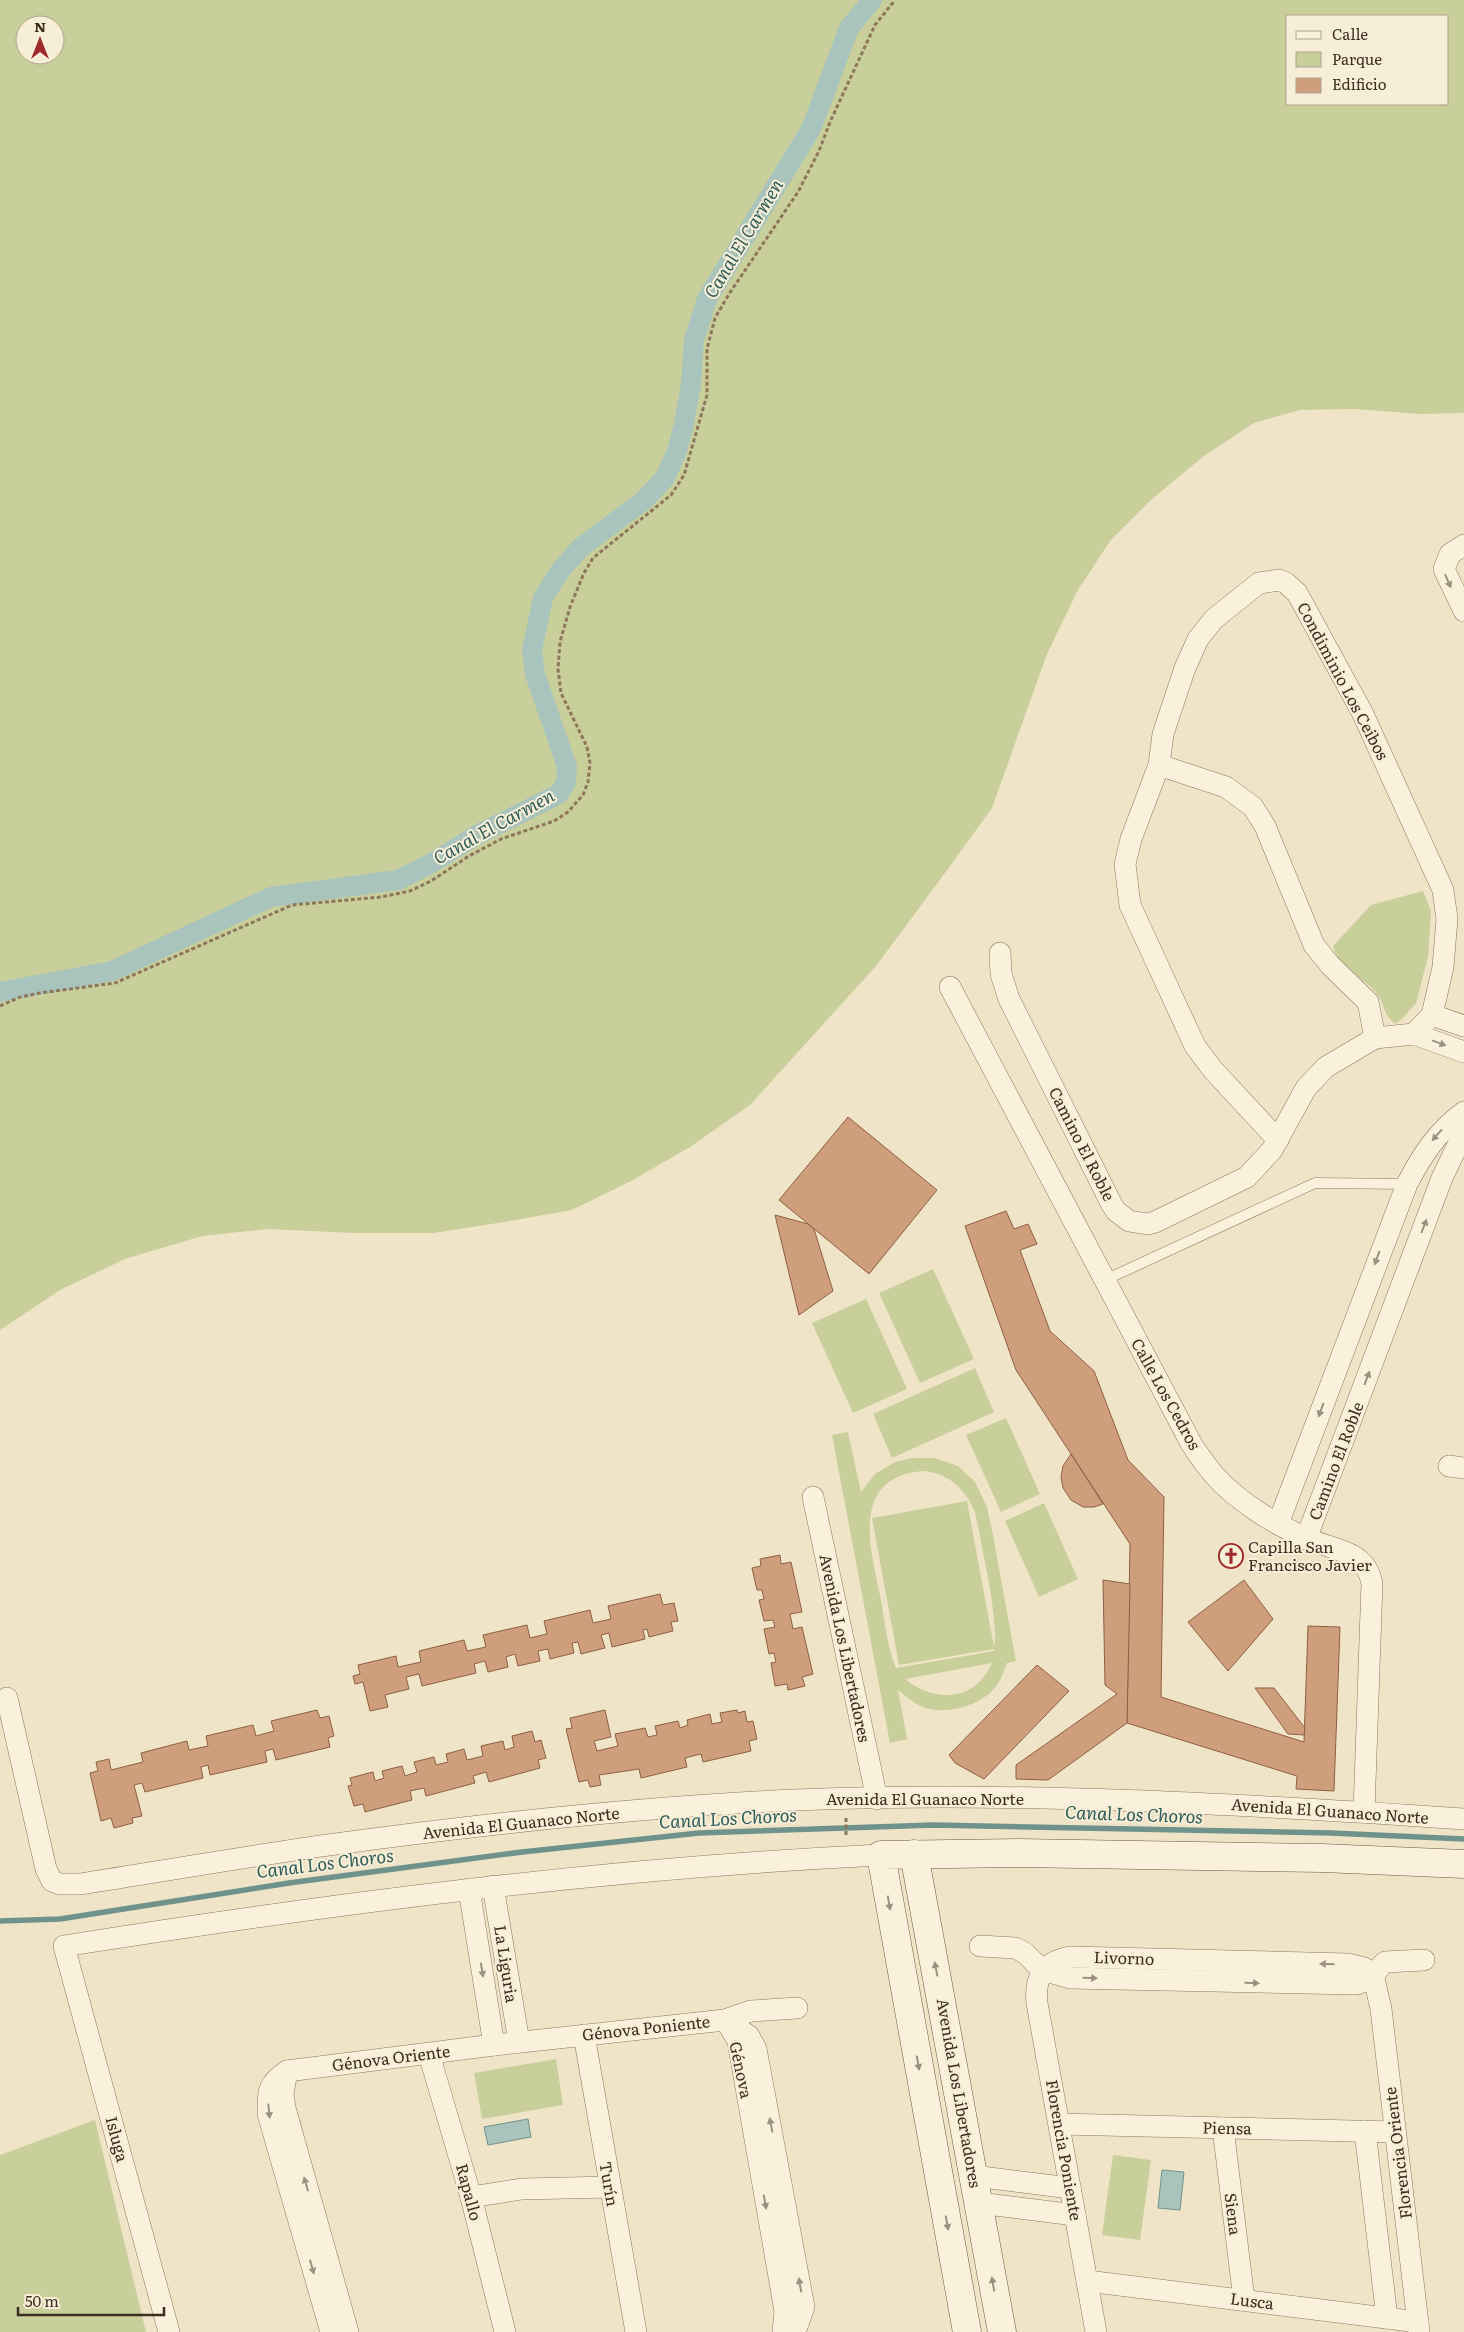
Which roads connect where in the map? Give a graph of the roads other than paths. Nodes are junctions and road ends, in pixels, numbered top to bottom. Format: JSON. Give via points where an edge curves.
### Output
{"nodes":[{"id":1,"x":1464,"y":544,"type":"edge"},
{"id":2,"x":1464,"y":611,"type":"edge"},
{"id":3,"x":1160,"y":765,"type":"junction"},
{"id":4,"x":1000,"y":953,"type":"dead end"},
{"id":5,"x":950,"y":987,"type":"dead end"},
{"id":6,"x":1432,"y":1014,"type":"junction"},
{"id":7,"x":1464,"y":1026,"type":"edge"},
{"id":8,"x":1414,"y":1034,"type":"junction"},
{"id":9,"x":1375,"y":1038,"type":"junction"},
{"id":10,"x":1464,"y":1052,"type":"edge"},
{"id":11,"x":1464,"y":1112,"type":"edge"},
{"id":12,"x":1464,"y":1132,"type":"edge"},
{"id":13,"x":1278,"y":1140,"type":"junction"},
{"id":14,"x":1417,"y":1165,"type":"junction"},
{"id":15,"x":1442,"y":1178,"type":"junction"},
{"id":16,"x":1407,"y":1184,"type":"junction"},
{"id":17,"x":1105,"y":1280,"type":"junction"},
{"id":18,"x":813,"y":1497,"type":"dead end"},
{"id":19,"x":1278,"y":1524,"type":"junction"},
{"id":20,"x":1306,"y":1539,"type":"junction"},
{"id":21,"x":7,"y":1698,"type":"dead end"},
{"id":22,"x":877,"y":1799,"type":"junction"},
{"id":23,"x":1364,"y":1812,"type":"junction"},
{"id":24,"x":1464,"y":1819,"type":"edge"},
{"id":25,"x":914,"y":1854,"type":"junction"},
{"id":26,"x":881,"y":1855,"type":"junction"},
{"id":27,"x":1464,"y":1864,"type":"edge"},
{"id":28,"x":493,"y":1886,"type":"junction"},
{"id":29,"x":469,"y":1889,"type":"junction"},
{"id":30,"x":980,"y":1946,"type":"dead end"},
{"id":31,"x":1424,"y":1960,"type":"dead end"},
{"id":32,"x":1042,"y":1970,"type":"junction"},
{"id":33,"x":1373,"y":1974,"type":"junction"},
{"id":34,"x":797,"y":2008,"type":"dead end"},
{"id":35,"x":725,"y":2020,"type":"junction"},
{"id":36,"x":948,"y":2031,"type":"junction"},
{"id":37,"x":584,"y":2035,"type":"junction"},
{"id":38,"x":914,"y":2037,"type":"junction"},
{"id":39,"x":519,"y":2042,"type":"junction"},
{"id":40,"x":494,"y":2044,"type":"junction"},
{"id":41,"x":429,"y":2054,"type":"junction"},
{"id":42,"x":1059,"y":2124,"type":"junction"},
{"id":43,"x":1223,"y":2128,"type":"junction"},
{"id":44,"x":1365,"y":2131,"type":"junction"},
{"id":45,"x":1395,"y":2132,"type":"junction"},
{"id":46,"x":974,"y":2176,"type":"junction"},
{"id":47,"x":771,"y":2178,"type":"junction"},
{"id":48,"x":610,"y":2187,"type":"junction"},
{"id":49,"x":1070,"y":2188,"type":"junction"},
{"id":50,"x":471,"y":2197,"type":"junction"},
{"id":51,"x":978,"y":2203,"type":"junction"},
{"id":52,"x":1075,"y":2215,"type":"junction"},
{"id":53,"x":309,"y":2223,"type":"junction"},
{"id":54,"x":1087,"y":2281,"type":"junction"},
{"id":55,"x":1244,"y":2300,"type":"junction"},
{"id":56,"x":1387,"y":2318,"type":"junction"},
{"id":57,"x":1418,"y":2327,"type":"edge"},
{"id":58,"x":169,"y":2332,"type":"edge"},
{"id":59,"x":331,"y":2332,"type":"edge"},
{"id":60,"x":348,"y":2332,"type":"edge"},
{"id":61,"x":504,"y":2332,"type":"edge"},
{"id":62,"x":636,"y":2332,"type":"edge"},
{"id":63,"x":783,"y":2332,"type":"edge"},
{"id":64,"x":795,"y":2332,"type":"edge"},
{"id":65,"x":967,"y":2332,"type":"edge"},
{"id":66,"x":1002,"y":2332,"type":"edge"},
{"id":67,"x":1096,"y":2332,"type":"edge"}],
"edges":[{"from":1,"to":2,"type":"street","one_way":true,"via":[[1450,554],[1444,569]]},
{"from":3,"to":6,"type":"street","name":"Condiminio Los Ceibos","via":[[1163,734],[1191,653],[1206,629],[1259,583],[1272,580],[1286,583],[1297,593],[1363,714],[1443,890],[1447,909],[1446,943]]},
{"from":3,"to":9,"type":"street","via":[[1226,787],[1253,807],[1265,826],[1314,945],[1368,1002]]},
{"from":3,"to":13,"type":"street","name":"Condiminio Los Ceibos","via":[[1127,851],[1125,877],[1130,905],[1195,1046]]},
{"from":4,"to":13,"type":"street","name":"Camino El Roble","via":[[1001,974],[1009,999],[1112,1205],[1122,1217],[1138,1223],[1155,1222],[1232,1186],[1258,1168]]},
{"from":5,"to":17,"type":"street","name":"Calle Los Cedros"},
{"from":6,"to":7,"type":"street"},
{"from":6,"to":8,"type":"street"},
{"from":8,"to":9,"type":"street"},
{"from":8,"to":10,"type":"street","one_way":true},
{"from":9,"to":13,"type":"street","via":[[1326,1067],[1306,1088]]},
{"from":11,"to":14,"type":"street","name":"Camino El Roble","one_way":true,"via":[[1440,1132]]},
{"from":12,"to":15,"type":"street","name":"Camino El Roble"},
{"from":14,"to":15,"type":"street","via":[[1427,1178]]},
{"from":14,"to":16,"type":"street","name":"Camino El Roble"},
{"from":20,"to":15,"type":"street","name":"Camino El Roble","one_way":true},
{"from":16,"to":17,"type":"lane","via":[[1315,1183]]},
{"from":16,"to":19,"type":"street","name":"Camino El Roble","one_way":true},
{"from":17,"to":19,"type":"street","name":"Calle Los Cedros","via":[[1192,1445],[1216,1477]]},
{"from":18,"to":22,"type":"street","name":"Avenida Los Libertadores"},
{"from":19,"to":20,"type":"street","name":"Calle Los Cedros"},
{"from":20,"to":23,"type":"street","name":"Calle Los Cedros","via":[[1353,1556],[1366,1566],[1372,1583]]},
{"from":21,"to":22,"type":"street","name":"Avenida El Guanaco Norte","via":[[46,1869],[52,1881],[60,1884],[80,1884],[433,1831],[710,1805]]},
{"from":22,"to":23,"type":"street","name":"Avenida El Guanaco Norte","via":[[1160,1801]]},
{"from":23,"to":24,"type":"street","name":"Avenida El Guanaco Norte"},
{"from":25,"to":26,"type":"street"},
{"from":25,"to":27,"type":"street","via":[[1312,1858]]},
{"from":36,"to":25,"type":"street","name":"Avenida Los Libertadores","one_way":true},
{"from":26,"to":28,"type":"street","via":[[594,1875]]},
{"from":26,"to":38,"type":"street","one_way":true},
{"from":28,"to":29,"type":"street"},
{"from":28,"to":39,"type":"street","name":"La Liguria"},
{"from":29,"to":40,"type":"street","name":"La Liguria","one_way":true},
{"from":29,"to":58,"type":"street","name":"Isluga","via":[[64,1946]]},
{"from":30,"to":32,"type":"street","name":"Livorno","via":[[1015,1948]]},
{"from":31,"to":33,"type":"street","name":"Livorno","via":[[1389,1961]]},
{"from":32,"to":33,"type":"street","name":"Livorno","via":[[1070,1978],[1210,1972],[1351,1984],[1363,1982]]},
{"from":32,"to":42,"type":"street","name":"Florencia Poniente","via":[[1036,1987],[1037,2003]]},
{"from":33,"to":45,"type":"street","name":"Florencia Oriente","via":[[1381,2010]]},
{"from":34,"to":35,"type":"street","name":"Génova Poniente","via":[[751,2011]]},
{"from":35,"to":37,"type":"street","name":"Génova Poniente"},
{"from":35,"to":47,"type":"street","name":"Génova","via":[[738,2041]]},
{"from":36,"to":38,"type":"street","via":[[930,2027]]},
{"from":36,"to":46,"type":"street","name":"Avenida Los Libertadores"},
{"from":37,"to":39,"type":"street","name":"Génova Poniente"},
{"from":37,"to":48,"type":"street","name":"Turín"},
{"from":38,"to":65,"type":"street","one_way":true},
{"from":39,"to":40,"type":"street","name":"Génova Poniente"},
{"from":40,"to":41,"type":"street","name":"Génova Oriente"},
{"from":41,"to":50,"type":"street","name":"Rapallo"},
{"from":41,"to":53,"type":"street","name":"Génova Oriente","via":[[288,2071],[284,2082],[285,2108]]},
{"from":42,"to":43,"type":"street","name":"Piensa"},
{"from":42,"to":49,"type":"street","name":"Florencia Poniente"},
{"from":43,"to":44,"type":"street","name":"Piensa"},
{"from":43,"to":55,"type":"street","name":"Siena"},
{"from":44,"to":45,"type":"street","name":"Piensa"},
{"from":44,"to":56,"type":"street","name":"Florencia Oriente"},
{"from":45,"to":57,"type":"street","name":"Florencia Oriente"},
{"from":46,"to":49,"type":"street"},
{"from":46,"to":51,"type":"street","name":"Avenida Los Libertadores"},
{"from":47,"to":63,"type":"street","name":"Génova","one_way":true,"via":[[785,2311]]},
{"from":64,"to":47,"type":"street","name":"Génova","one_way":true,"via":[[804,2307]]},
{"from":48,"to":50,"type":"street","via":[[522,2189]]},
{"from":48,"to":62,"type":"street","name":"Turín"},
{"from":49,"to":52,"type":"street","name":"Florencia Poniente"},
{"from":50,"to":61,"type":"street","name":"Rapallo"},
{"from":51,"to":52,"type":"street"},
{"from":66,"to":51,"type":"street","name":"Avenida Los Libertadores","one_way":true},
{"from":52,"to":54,"type":"street","name":"Florencia Poniente"},
{"from":53,"to":59,"type":"street","name":"Génova Oriente","one_way":true},
{"from":53,"to":60,"type":"street","name":"Génova Oriente"},
{"from":54,"to":55,"type":"street","name":"Lusca"},
{"from":54,"to":67,"type":"street","name":"Florencia Poniente"},
{"from":55,"to":56,"type":"street","name":"Lusca"},
{"from":56,"to":57,"type":"street","name":"Lusca"}]}
